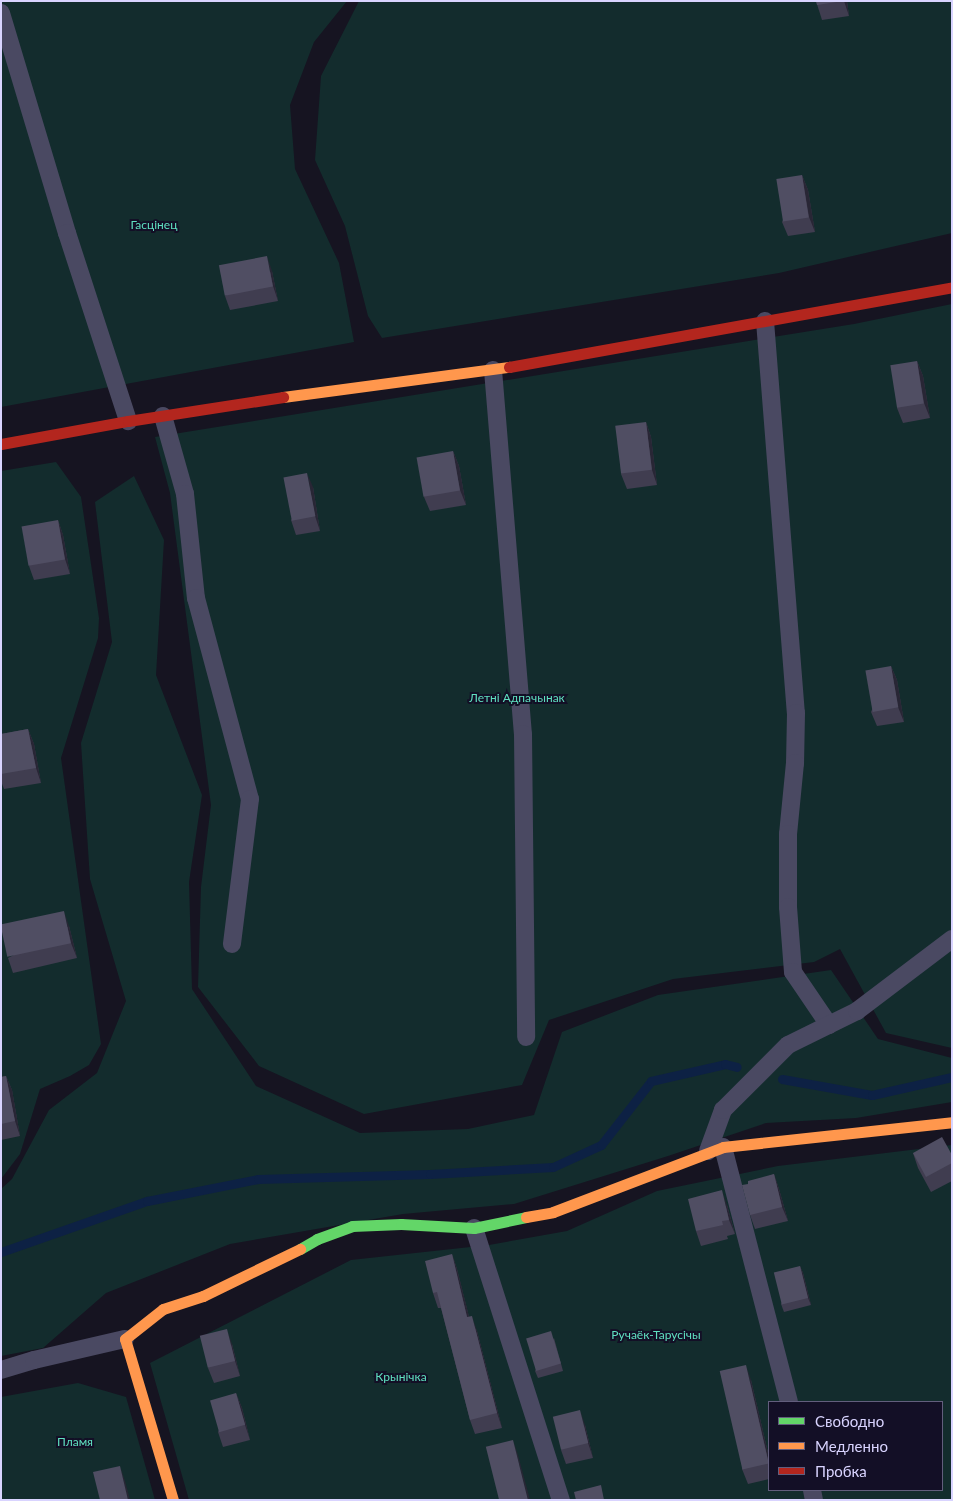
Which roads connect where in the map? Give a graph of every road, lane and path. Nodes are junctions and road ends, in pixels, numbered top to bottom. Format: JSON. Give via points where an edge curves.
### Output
{"nodes":[{"id":1,"x":1,"y":13,"type":"edge"},
{"id":2,"x":6,"y":44,"type":"edge"},
{"id":3,"x":952,"y":287,"type":"edge"},
{"id":4,"x":764,"y":321,"type":"junction"},
{"id":5,"x":493,"y":370,"type":"junction"},
{"id":6,"x":163,"y":416,"type":"junction"},
{"id":7,"x":128,"y":421,"type":"junction"},
{"id":8,"x":1,"y":444,"type":"edge"},
{"id":9,"x":952,"y":939,"type":"edge"},
{"id":10,"x":232,"y":944,"type":"dead end"},
{"id":11,"x":829,"y":1024,"type":"junction"},
{"id":12,"x":526,"y":1037,"type":"dead end"},
{"id":13,"x":952,"y":1122,"type":"edge"},
{"id":14,"x":715,"y":1149,"type":"junction"},
{"id":15,"x":474,"y":1228,"type":"junction"},
{"id":16,"x":125,"y":1339,"type":"junction"},
{"id":17,"x":1,"y":1370,"type":"edge"},
{"id":18,"x":789,"y":1401,"type":"edge"},
{"id":19,"x":173,"y":1500,"type":"edge"},
{"id":20,"x":561,"y":1500,"type":"edge"}],
"edges":[{"from":1,"to":2,"type":"lane"},
{"from":2,"to":7,"type":"lane"},
{"from":3,"to":4,"type":"street"},
{"from":4,"to":5,"type":"street"},
{"from":4,"to":11,"type":"lane","via":[[796,713],[788,834],[788,907],[793,972]]},
{"from":5,"to":6,"type":"street","via":[[342,388]]},
{"from":5,"to":12,"type":"lane","via":[[523,734]]},
{"from":6,"to":7,"type":"street"},
{"from":6,"to":10,"type":"lane","via":[[185,494],[196,598],[250,799]]},
{"from":7,"to":8,"type":"street"},
{"from":9,"to":11,"type":"lane","via":[[857,1011]]},
{"from":11,"to":14,"type":"lane","via":[[788,1045],[723,1110]]},
{"from":13,"to":14,"type":"street"},
{"from":14,"to":15,"type":"street","via":[[552,1212]]},
{"from":14,"to":18,"type":"lane"},
{"from":15,"to":16,"type":"street","via":[[401,1224],[352,1226],[317,1238],[282,1259],[204,1296],[163,1309]]},
{"from":15,"to":20,"type":"lane"},
{"from":16,"to":17,"type":"lane"},
{"from":16,"to":19,"type":"street"}]}
